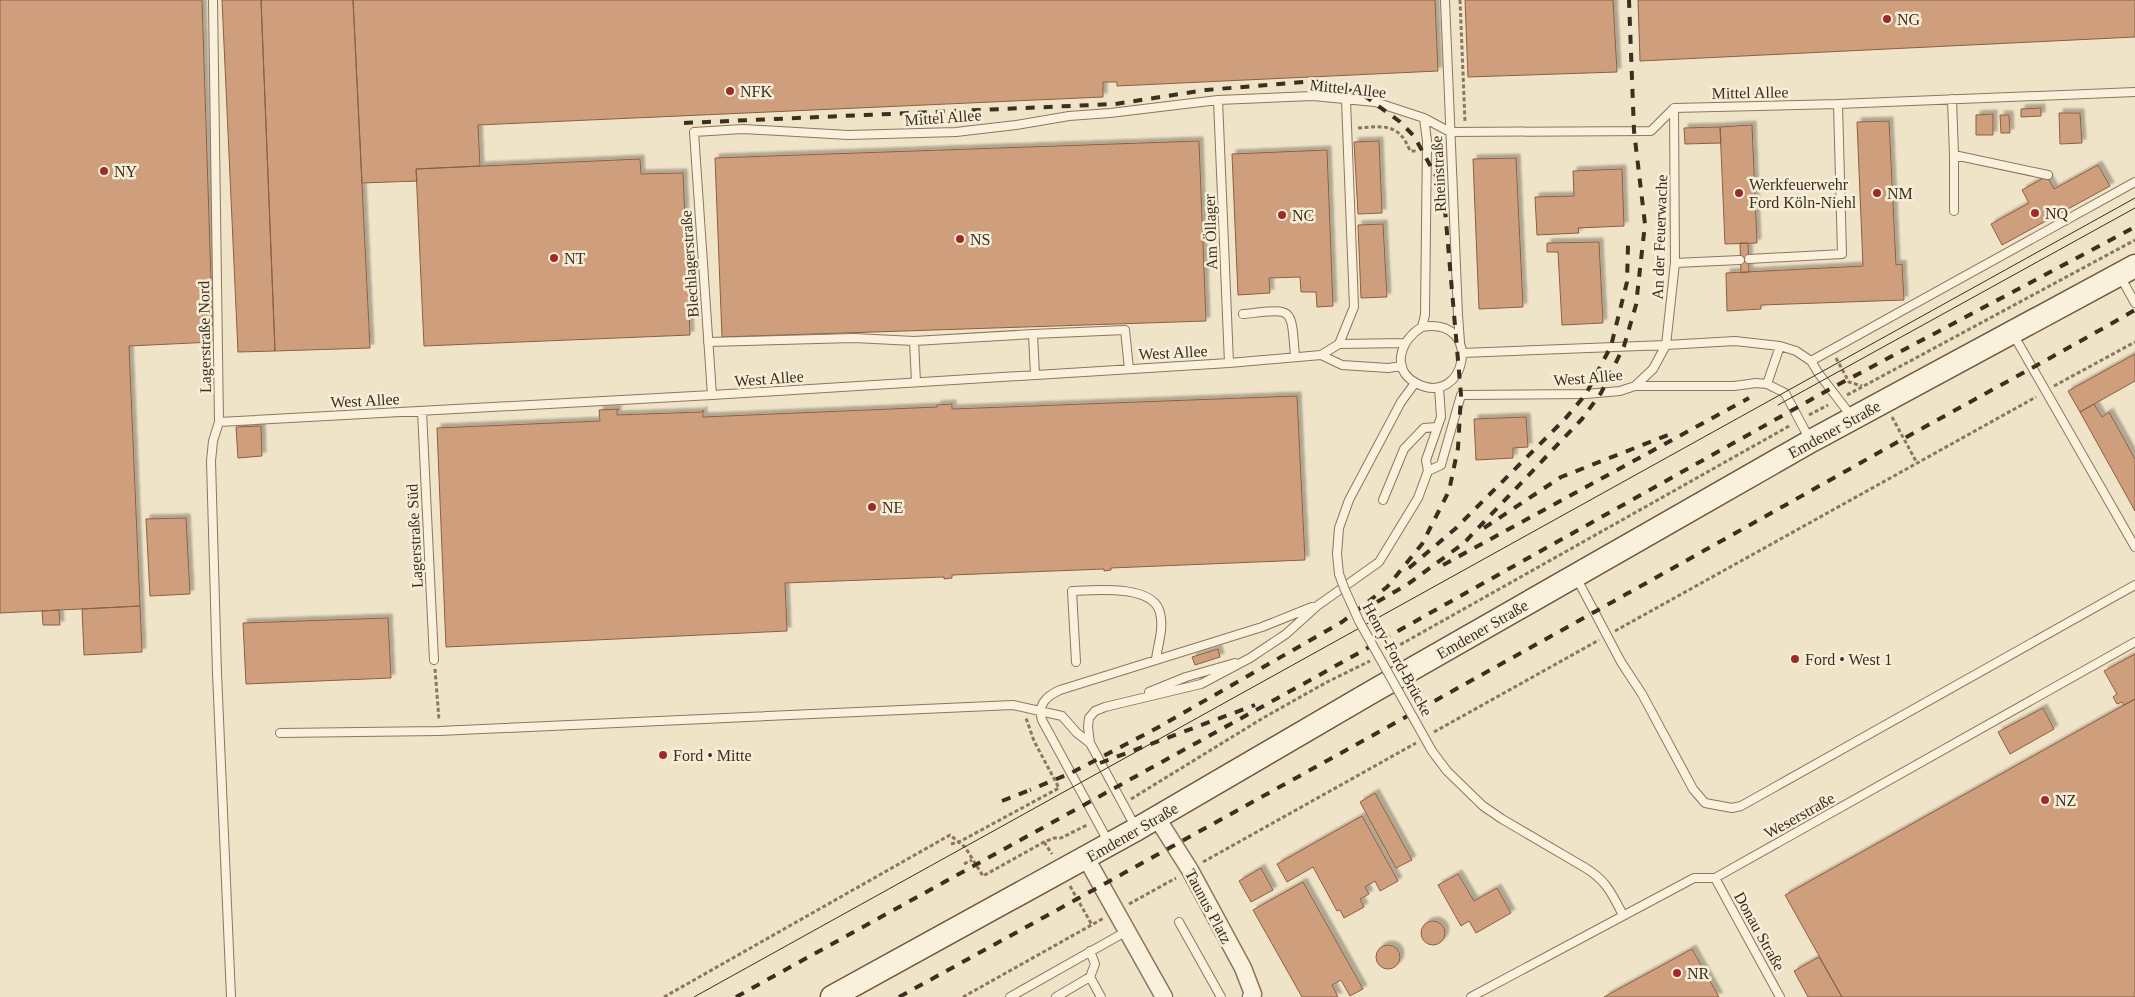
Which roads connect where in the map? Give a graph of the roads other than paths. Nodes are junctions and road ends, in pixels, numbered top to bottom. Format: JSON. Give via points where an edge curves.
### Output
{"nodes":[{"id":1,"x":213,"y":0,"type":"edge"},
{"id":2,"x":1445,"y":0,"type":"edge"},
{"id":3,"x":2135,"y":92,"type":"edge"},
{"id":4,"x":1952,"y":99,"type":"junction"},
{"id":5,"x":1218,"y":100,"type":"junction"},
{"id":6,"x":1346,"y":100,"type":"junction"},
{"id":7,"x":1838,"y":104,"type":"junction"},
{"id":8,"x":1674,"y":108,"type":"junction"},
{"id":9,"x":1424,"y":118,"type":"junction"},
{"id":10,"x":694,"y":132,"type":"joint"},
{"id":11,"x":1450,"y":132,"type":"junction"},
{"id":12,"x":1954,"y":155,"type":"junction"},
{"id":13,"x":2048,"y":175,"type":"dead end"},
{"id":14,"x":2135,"y":182,"type":"edge"},
{"id":15,"x":1954,"y":211,"type":"dead end"},
{"id":16,"x":1749,"y":259,"type":"dead end"},
{"id":17,"x":1740,"y":260,"type":"dead end"},
{"id":18,"x":1675,"y":263,"type":"junction"},
{"id":19,"x":2127,"y":270,"type":"edge"},
{"id":20,"x":2135,"y":303,"type":"edge"},
{"id":21,"x":1243,"y":314,"type":"dead end"},
{"id":22,"x":1422,"y":327,"type":"junction"},
{"id":23,"x":2012,"y":332,"type":"junction"},
{"id":24,"x":1033,"y":334,"type":"junction"},
{"id":25,"x":914,"y":341,"type":"junction"},
{"id":26,"x":708,"y":342,"type":"junction"},
{"id":27,"x":1404,"y":343,"type":"junction"},
{"id":28,"x":1339,"y":344,"type":"junction"},
{"id":29,"x":1666,"y":345,"type":"junction"},
{"id":30,"x":1780,"y":346,"type":"junction"},
{"id":31,"x":1462,"y":350,"type":"junction"},
{"id":32,"x":1321,"y":355,"type":"junction"},
{"id":33,"x":1295,"y":357,"type":"junction"},
{"id":34,"x":1811,"y":361,"type":"junction"},
{"id":35,"x":1229,"y":363,"type":"junction"},
{"id":36,"x":1402,"y":366,"type":"junction"},
{"id":37,"x":1129,"y":369,"type":"junction"},
{"id":38,"x":1035,"y":375,"type":"junction"},
{"id":39,"x":1452,"y":380,"type":"junction"},
{"id":40,"x":916,"y":382,"type":"junction"},
{"id":41,"x":1415,"y":383,"type":"junction"},
{"id":42,"x":1766,"y":384,"type":"junction"},
{"id":43,"x":1635,"y":386,"type":"junction"},
{"id":44,"x":1438,"y":387,"type":"junction"},
{"id":45,"x":712,"y":395,"type":"junction"},
{"id":46,"x":1461,"y":395,"type":"junction"},
{"id":47,"x":422,"y":411,"type":"junction"},
{"id":48,"x":1853,"y":418,"type":"junction"},
{"id":49,"x":219,"y":422,"type":"junction"},
{"id":50,"x":1438,"y":427,"type":"junction"},
{"id":51,"x":1811,"y":442,"type":"junction"},
{"id":52,"x":1428,"y":471,"type":"junction"},
{"id":53,"x":1383,"y":500,"type":"dead end"},
{"id":54,"x":2135,"y":547,"type":"edge"},
{"id":55,"x":1576,"y":576,"type":"junction"},
{"id":56,"x":2135,"y":585,"type":"edge"},
{"id":57,"x":1317,"y":606,"type":"junction"},
{"id":58,"x":2135,"y":642,"type":"edge"},
{"id":59,"x":1250,"y":658,"type":"junction"},
{"id":60,"x":1156,"y":659,"type":"junction"},
{"id":61,"x":434,"y":660,"type":"road end"},
{"id":62,"x":1076,"y":662,"type":"dead end"},
{"id":63,"x":1128,"y":700,"type":"junction"},
{"id":64,"x":1040,"y":711,"type":"junction"},
{"id":65,"x":280,"y":733,"type":"dead end"},
{"id":66,"x":1090,"y":743,"type":"junction"},
{"id":67,"x":1157,"y":818,"type":"junction"},
{"id":68,"x":1137,"y":829,"type":"junction"},
{"id":69,"x":1110,"y":845,"type":"junction"},
{"id":70,"x":1086,"y":858,"type":"junction"},
{"id":71,"x":1715,"y":878,"type":"junction"},
{"id":72,"x":1622,"y":915,"type":"junction"},
{"id":73,"x":1179,"y":922,"type":"dead end"},
{"id":74,"x":1127,"y":931,"type":"junction"},
{"id":75,"x":1090,"y":951,"type":"junction"},
{"id":76,"x":1090,"y":977,"type":"junction"},
{"id":77,"x":231,"y":997,"type":"edge"},
{"id":78,"x":832,"y":997,"type":"edge"},
{"id":79,"x":1010,"y":997,"type":"edge"},
{"id":80,"x":1056,"y":997,"type":"edge"},
{"id":81,"x":1101,"y":997,"type":"edge"},
{"id":82,"x":1164,"y":997,"type":"edge"},
{"id":83,"x":1221,"y":997,"type":"edge"},
{"id":84,"x":1251,"y":997,"type":"edge"},
{"id":85,"x":1471,"y":997,"type":"edge"},
{"id":86,"x":1780,"y":997,"type":"edge"}],
"edges":[{"from":1,"to":49,"type":"lane","name":"Lagerstraße Nord"},
{"from":2,"to":11,"type":"lane","name":"Rheinstraße"},
{"from":3,"to":4,"type":"lane","name":"Mittel Allee"},
{"from":4,"to":7,"type":"lane","name":"Mittel Allee"},
{"from":4,"to":12,"type":"lane"},
{"from":5,"to":6,"type":"lane","name":"Mittel Allee","via":[[1313,96]]},
{"from":5,"to":10,"type":"lane","name":"Mittel Allee","via":[[956,132],[848,135],[743,129]]},
{"from":5,"to":35,"type":"lane","name":"Am Öllager"},
{"from":6,"to":9,"type":"lane","name":"Mittel Allee","via":[[1375,102]]},
{"from":6,"to":28,"type":"lane","via":[[1354,307]]},
{"from":7,"to":8,"type":"lane","name":"Mittel Allee"},
{"from":7,"to":16,"type":"lane","via":[[1842,254]]},
{"from":8,"to":11,"type":"lane","name":"Mittel Allee","via":[[1651,131]]},
{"from":8,"to":18,"type":"lane","name":"An der Feuerwache"},
{"from":9,"to":11,"type":"lane","name":"Mittel Allee"},
{"from":9,"to":22,"type":"lane","via":[[1428,141],[1425,315]]},
{"from":10,"to":26,"type":"lane","name":"Blechlagerstraße"},
{"from":11,"to":31,"type":"lane","name":"Rheinstraße"},
{"from":12,"to":13,"type":"lane"},
{"from":12,"to":15,"type":"lane"},
{"from":14,"to":34,"type":"lane"},
{"from":17,"to":18,"type":"lane"},
{"from":18,"to":29,"type":"lane","name":"An der Feuerwache"},
{"from":19,"to":20,"type":"lane"},
{"from":19,"to":23,"type":"street","name":"Emdener Straße"},
{"from":21,"to":33,"type":"lane","via":[[1281,310],[1289,314]]},
{"from":22,"to":27,"type":"lane","via":[[1411,333]]},
{"from":22,"to":31,"type":"lane","via":[[1440,327],[1448,331],[1456,337]]},
{"from":23,"to":48,"type":"street","name":"Emdener Straße"},
{"from":23,"to":54,"type":"lane"},
{"from":24,"to":25,"type":"lane"},
{"from":24,"to":37,"type":"lane","via":[[1125,330]]},
{"from":24,"to":38,"type":"lane"},
{"from":25,"to":26,"type":"lane","via":[[854,338]]},
{"from":25,"to":40,"type":"lane"},
{"from":26,"to":45,"type":"lane","name":"Blechlagerstraße"},
{"from":27,"to":28,"type":"lane"},
{"from":27,"to":36,"type":"lane"},
{"from":28,"to":32,"type":"lane","name":"West Allee"},
{"from":29,"to":30,"type":"lane","name":"West Allee","via":[[1735,341]]},
{"from":29,"to":31,"type":"lane","name":"West Allee"},
{"from":29,"to":43,"type":"lane","name":"An der Feuerwache","via":[[1653,369]]},
{"from":30,"to":34,"type":"lane","name":"West Allee"},
{"from":30,"to":42,"type":"lane"},
{"from":31,"to":39,"type":"lane","via":[[1459,372]]},
{"from":32,"to":33,"type":"lane","name":"West Allee"},
{"from":32,"to":36,"type":"lane","name":"West Allee","via":[[1342,365]]},
{"from":33,"to":35,"type":"lane","name":"West Allee"},
{"from":34,"to":48,"type":"lane"},
{"from":35,"to":37,"type":"lane","name":"West Allee"},
{"from":36,"to":41,"type":"lane"},
{"from":37,"to":38,"type":"lane","name":"West Allee"},
{"from":38,"to":40,"type":"lane","name":"West Allee"},
{"from":39,"to":44,"type":"lane"},
{"from":39,"to":46,"type":"lane"},
{"from":40,"to":45,"type":"lane","name":"West Allee"},
{"from":41,"to":44,"type":"lane"},
{"from":41,"to":72,"type":"lane","name":"Henry-Ford-Brücke","bridge":true,"via":[[1401,402],[1349,500],[1339,528],[1338,564],[1345,590],[1432,751],[1447,771],[1495,815],[1599,876],[1609,888]]},
{"from":42,"to":43,"type":"lane","name":"West Allee"},
{"from":42,"to":51,"type":"lane","via":[[1785,393]]},
{"from":43,"to":46,"type":"lane","name":"West Allee","via":[[1620,392],[1586,394]]},
{"from":44,"to":50,"type":"lane","via":[[1441,417]]},
{"from":45,"to":47,"type":"lane","name":"West Allee"},
{"from":46,"to":52,"type":"lane","via":[[1441,464]]},
{"from":47,"to":49,"type":"lane","name":"West Allee"},
{"from":47,"to":61,"type":"lane","name":"Lagerstraße Süd"},
{"from":48,"to":51,"type":"street","name":"Emdener Straße"},
{"from":49,"to":77,"type":"lane","name":"Lagerstraße Nord","via":[[211,461]]},
{"from":50,"to":52,"type":"lane","via":[[1426,460]]},
{"from":50,"to":53,"type":"lane","via":[[1424,428],[1404,449]]},
{"from":51,"to":55,"type":"street","name":"Emdener Straße"},
{"from":52,"to":57,"type":"lane","via":[[1418,498],[1379,562]]},
{"from":55,"to":56,"type":"lane","via":[[1693,789],[1705,803],[1732,808],[1741,806]]},
{"from":55,"to":67,"type":"street","name":"Emdener Straße"},
{"from":57,"to":59,"type":"lane","via":[[1286,634]]},
{"from":57,"to":60,"type":"lane","via":[[1262,627]]},
{"from":58,"to":71,"type":"lane","name":"Weserstraße"},
{"from":59,"to":63,"type":"lane","via":[[1191,675]]},
{"from":59,"to":63,"type":"lane","via":[[1201,684]]},
{"from":60,"to":62,"type":"lane","via":[[1161,627],[1157,605],[1144,596],[1115,589],[1072,591]]},
{"from":60,"to":64,"type":"lane","via":[[1060,690],[1044,700]]},
{"from":63,"to":66,"type":"lane","via":[[1095,711],[1089,718]]},
{"from":64,"to":65,"type":"lane","via":[[1022,706],[975,706],[439,731]]},
{"from":64,"to":66,"type":"lane","via":[[1062,716]]},
{"from":64,"to":69,"type":"lane"},
{"from":66,"to":68,"type":"lane"},
{"from":67,"to":68,"type":"street","name":"Emdener Straße"},
{"from":67,"to":84,"type":"street","name":"Taunus Platz","via":[[1190,870],[1242,968]]},
{"from":68,"to":69,"type":"street","name":"Emdener Straße"},
{"from":69,"to":70,"type":"street","name":"Emdener Straße"},
{"from":70,"to":74,"type":"street"},
{"from":70,"to":78,"type":"street","name":"Emdener Straße"},
{"from":71,"to":72,"type":"lane","name":"Weserstraße","via":[[1694,878]]},
{"from":71,"to":86,"type":"lane","name":"Donau Straße"},
{"from":72,"to":85,"type":"lane","name":"Weserstraße"},
{"from":73,"to":83,"type":"lane"},
{"from":74,"to":75,"type":"lane"},
{"from":74,"to":82,"type":"street"},
{"from":75,"to":76,"type":"lane","via":[[1096,964]]},
{"from":75,"to":79,"type":"lane"},
{"from":76,"to":80,"type":"lane"},
{"from":76,"to":81,"type":"lane"}]}
